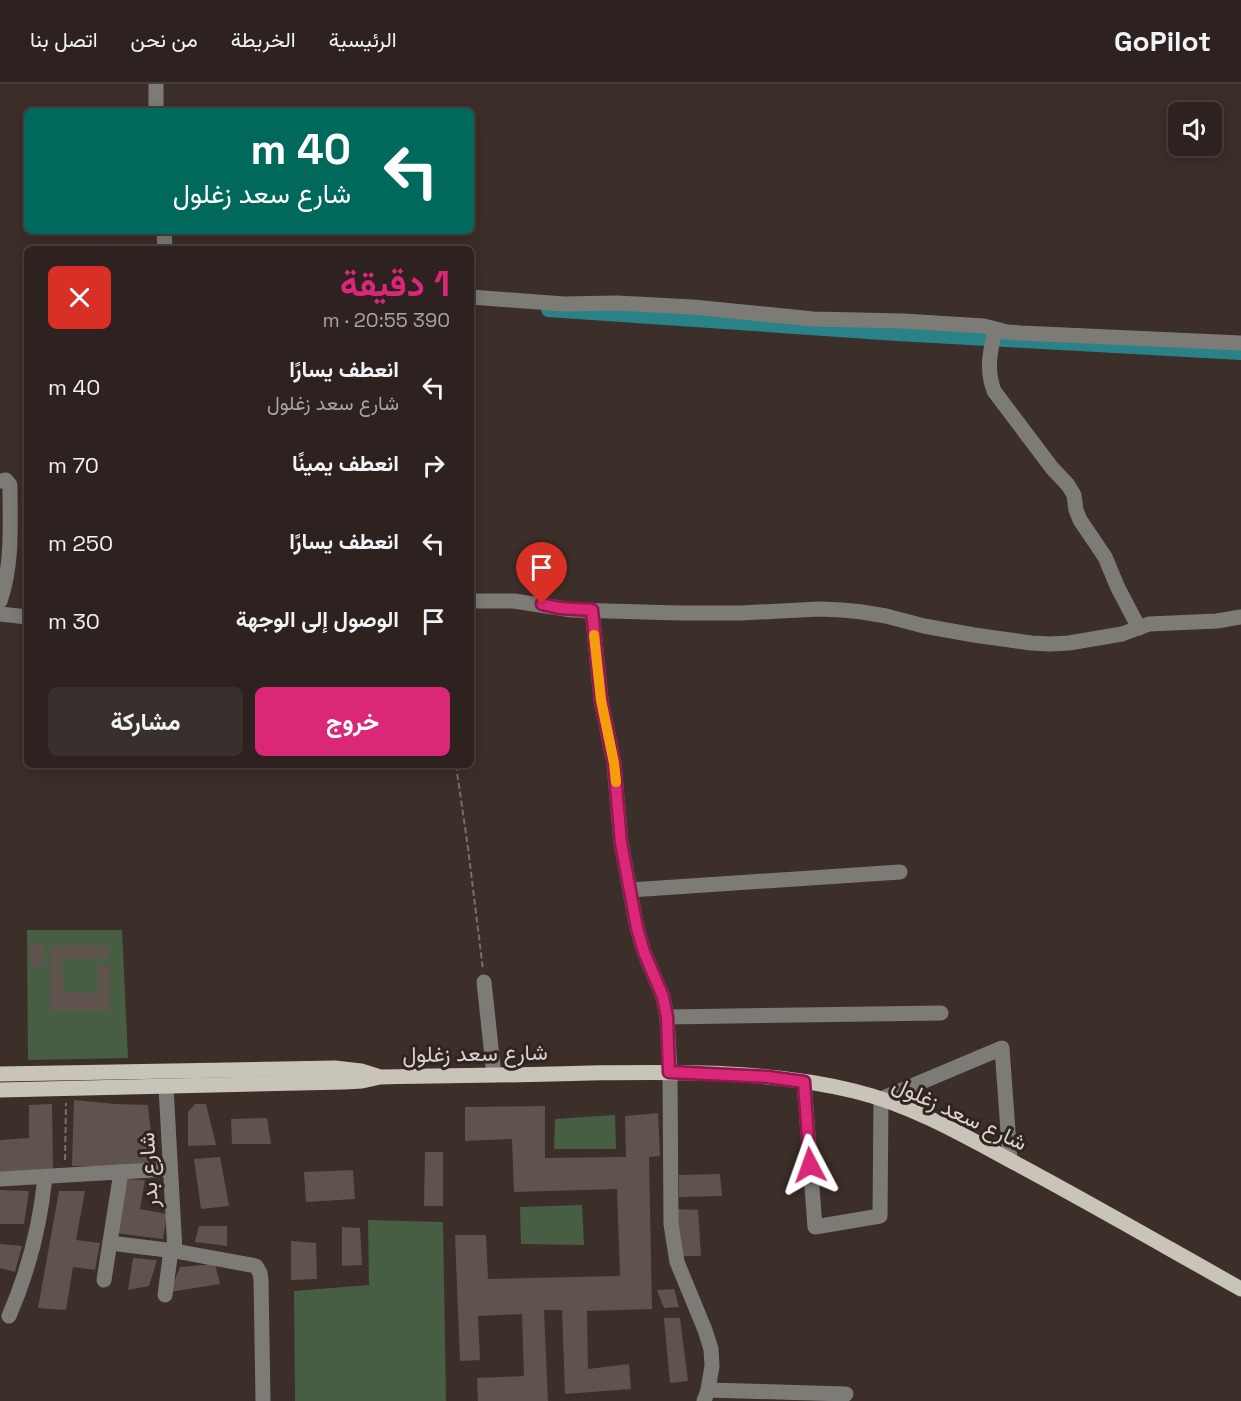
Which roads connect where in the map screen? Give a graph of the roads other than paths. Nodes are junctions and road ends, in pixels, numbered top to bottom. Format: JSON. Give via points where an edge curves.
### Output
{"nodes":[{"id":1,"x":156,"y":84,"type":"edge"},
{"id":2,"x":156,"y":108,"type":"edge"},
{"id":3,"x":474,"y":297,"type":"edge"},
{"id":4,"x":994,"y":337,"type":"junction"},
{"id":5,"x":1241,"y":343,"type":"edge"},
{"id":6,"x":0,"y":481,"type":"edge"},
{"id":7,"x":0,"y":601,"type":"edge"},
{"id":8,"x":474,"y":601,"type":"edge"},
{"id":9,"x":592,"y":610,"type":"junction"},
{"id":10,"x":0,"y":614,"type":"edge"},
{"id":11,"x":24,"y":617,"type":"edge"},
{"id":12,"x":1241,"y":617,"type":"edge"},
{"id":13,"x":1139,"y":628,"type":"junction"},
{"id":14,"x":900,"y":872,"type":"dead end"},
{"id":15,"x":630,"y":890,"type":"junction"},
{"id":16,"x":484,"y":982,"type":"road end"},
{"id":17,"x":941,"y":1013,"type":"dead end"},
{"id":18,"x":667,"y":1017,"type":"junction"},
{"id":19,"x":669,"y":1072,"type":"junction"},
{"id":20,"x":0,"y":1074,"type":"edge"},
{"id":21,"x":494,"y":1075,"type":"junction"},
{"id":22,"x":380,"y":1077,"type":"junction"},
{"id":23,"x":804,"y":1082,"type":"junction"},
{"id":24,"x":166,"y":1087,"type":"junction"},
{"id":25,"x":0,"y":1090,"type":"edge"},
{"id":26,"x":881,"y":1099,"type":"junction"},
{"id":27,"x":1010,"y":1160,"type":"junction"},
{"id":28,"x":170,"y":1169,"type":"junction"},
{"id":29,"x":121,"y":1172,"type":"junction"},
{"id":30,"x":45,"y":1177,"type":"junction"},
{"id":31,"x":0,"y":1179,"type":"edge"},
{"id":32,"x":110,"y":1243,"type":"junction"},
{"id":33,"x":173,"y":1251,"type":"junction"},
{"id":34,"x":104,"y":1280,"type":"dead end"},
{"id":35,"x":1241,"y":1289,"type":"edge"},
{"id":36,"x":165,"y":1295,"type":"dead end"},
{"id":37,"x":9,"y":1316,"type":"dead end"},
{"id":38,"x":846,"y":1394,"type":"dead end"},
{"id":39,"x":706,"y":1396,"type":"edge"},
{"id":40,"x":781,"y":1397,"type":"edge"},
{"id":41,"x":263,"y":1401,"type":"edge"}],
"edges":[{"from":1,"to":2,"type":"street"},
{"from":3,"to":4,"type":"street","via":[[984,326]]},
{"from":4,"to":5,"type":"street","via":[[1021,333]]},
{"from":4,"to":13,"type":"street","via":[[989,363],[994,391],[1068,485],[1080,520],[1105,557]]},
{"from":6,"to":7,"type":"street","via":[[6,480],[10,485],[10,541]]},
{"from":8,"to":9,"type":"street"},
{"from":9,"to":13,"type":"street","via":[[842,610],[974,635],[1050,644],[1112,636]]},
{"from":9,"to":15,"type":"street","via":[[601,700],[614,763],[621,843]]},
{"from":10,"to":11,"type":"street"},
{"from":12,"to":13,"type":"street"},
{"from":14,"to":15,"type":"street"},
{"from":15,"to":18,"type":"street","via":[[637,928]]},
{"from":16,"to":21,"type":"street"},
{"from":17,"to":18,"type":"street"},
{"from":18,"to":19,"type":"street"},
{"from":19,"to":21,"type":"main road","name":"شارع سعد زغلول"},
{"from":19,"to":23,"type":"main road","name":"شارع سعد زغلول"},
{"from":19,"to":39,"type":"street","via":[[671,1224],[677,1262],[711,1349]]},
{"from":20,"to":22,"type":"main road","name":"شارع سعد زغلول","via":[[335,1068]]},
{"from":21,"to":22,"type":"main road","name":"شارع سعد زغلول"},
{"from":22,"to":24,"type":"main road","name":"شارع سعد زغلول","via":[[344,1082]]},
{"from":23,"to":26,"type":"main road","name":"شارع سعد زغلول"},
{"from":23,"to":26,"type":"street","via":[[815,1227],[880,1216]]},
{"from":24,"to":25,"type":"main road","name":"شارع سعد زغلول"},
{"from":24,"to":28,"type":"street","name":"شارع بدر"},
{"from":26,"to":27,"type":"main road","name":"شارع سعد زغلول","via":[[929,1118]]},
{"from":26,"to":27,"type":"street","via":[[1002,1048]]},
{"from":27,"to":35,"type":"main road","name":"شارع سعد زغلول"},
{"from":28,"to":29,"type":"street"},
{"from":28,"to":33,"type":"street","name":"شارع بدر"},
{"from":29,"to":30,"type":"street"},
{"from":29,"to":32,"type":"street"},
{"from":30,"to":31,"type":"street"},
{"from":30,"to":37,"type":"street","via":[[34,1248]]},
{"from":32,"to":33,"type":"street"},
{"from":32,"to":34,"type":"street"},
{"from":33,"to":36,"type":"street","name":"شارع بدر"},
{"from":33,"to":41,"type":"street","via":[[256,1266],[261,1280]]},
{"from":38,"to":40,"type":"street"},
{"from":39,"to":40,"type":"street"}]}
